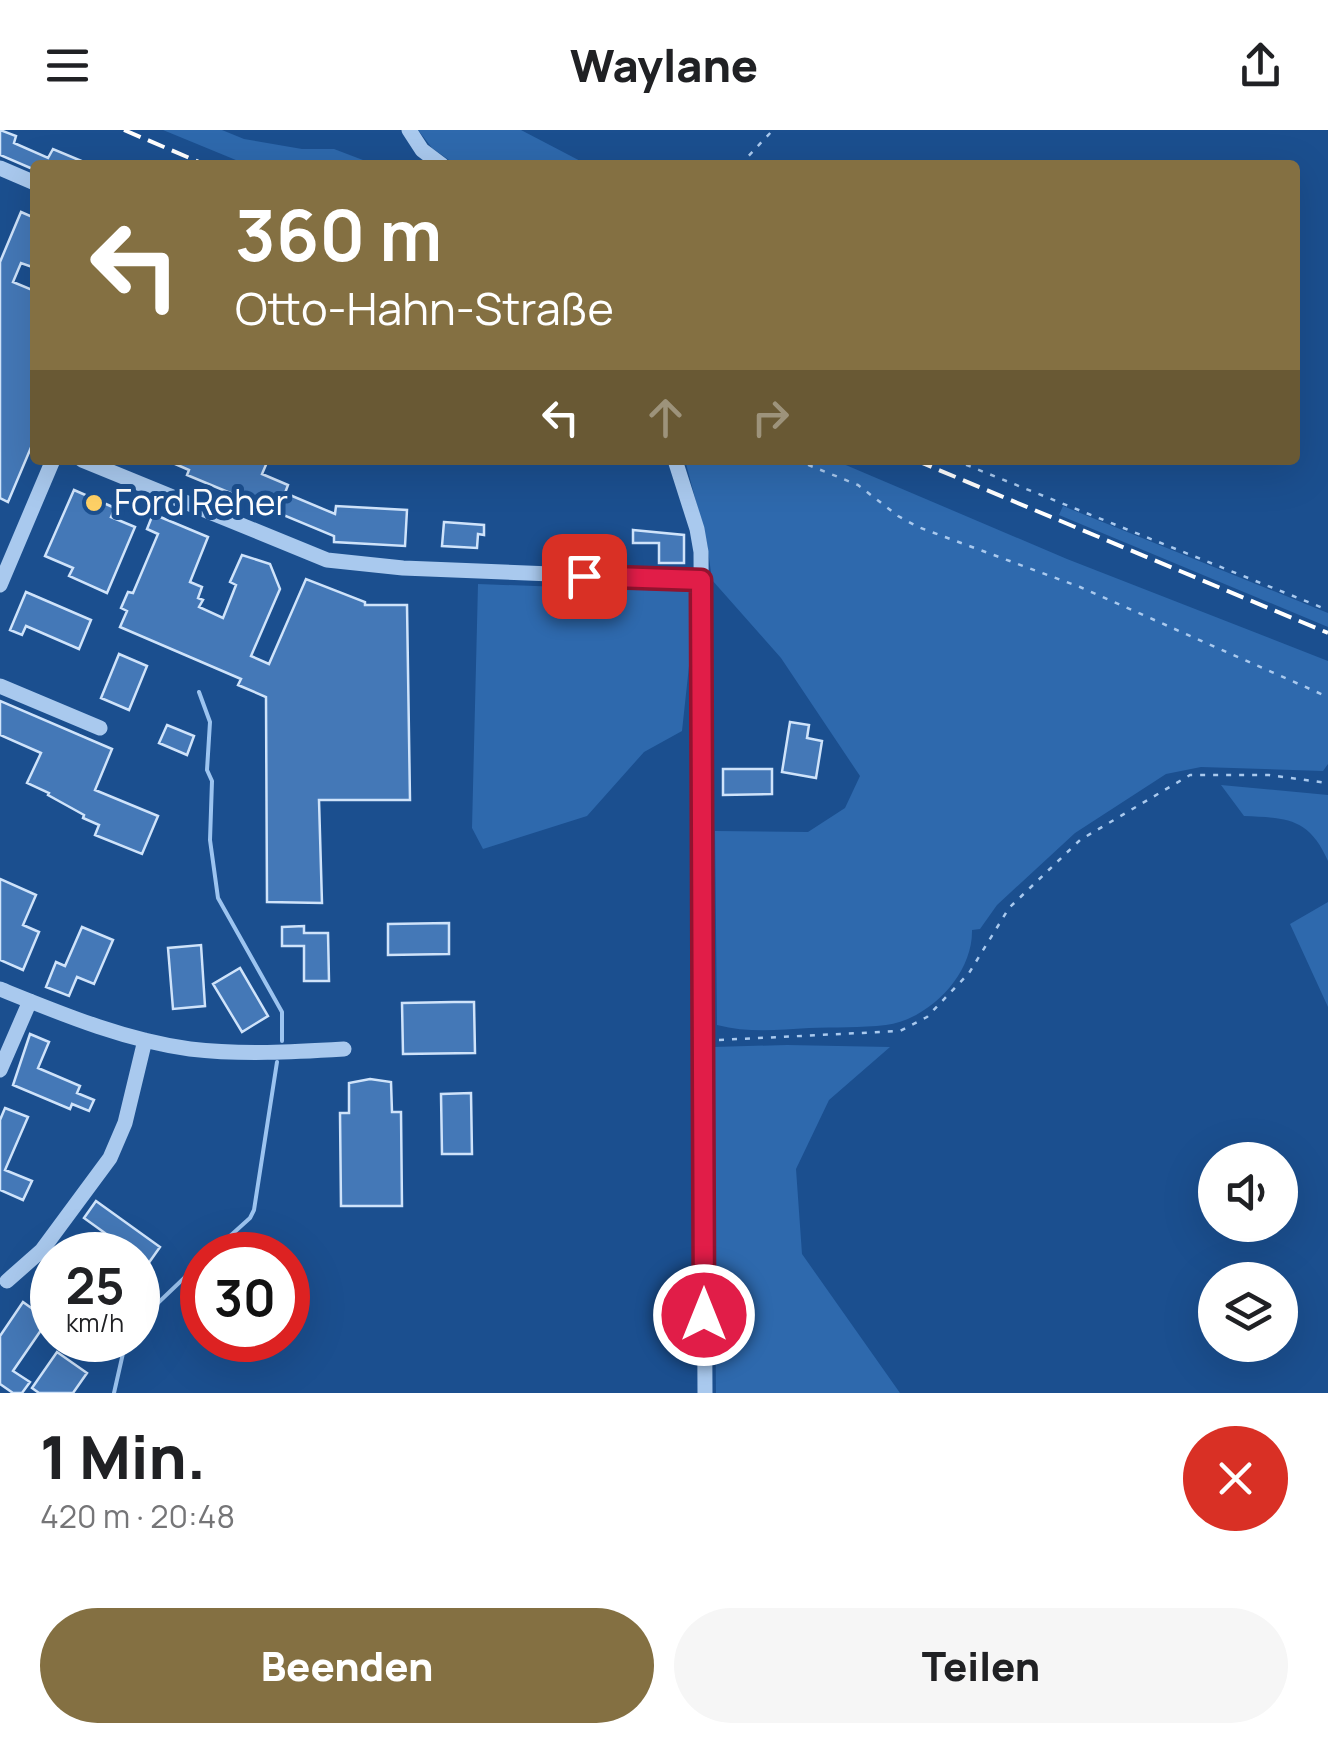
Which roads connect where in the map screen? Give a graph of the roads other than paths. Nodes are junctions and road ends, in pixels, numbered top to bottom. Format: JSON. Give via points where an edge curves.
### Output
{"nodes":[{"id":1,"x":409,"y":130,"type":"edge"},
{"id":2,"x":435,"y":160,"type":"edge"},
{"id":3,"x":0,"y":168,"type":"edge"},
{"id":4,"x":30,"y":181,"type":"edge"},
{"id":5,"x":51,"y":465,"type":"edge"},
{"id":6,"x":94,"y":465,"type":"edge"},
{"id":7,"x":677,"y":465,"type":"edge"},
{"id":8,"x":701,"y":580,"type":"junction"},
{"id":9,"x":0,"y":584,"type":"edge"},
{"id":10,"x":0,"y":686,"type":"edge"},
{"id":11,"x":100,"y":728,"type":"dead end"},
{"id":12,"x":1,"y":992,"type":"edge"},
{"id":13,"x":30,"y":1001,"type":"junction"},
{"id":14,"x":145,"y":1040,"type":"junction"},
{"id":15,"x":344,"y":1049,"type":"dead end"},
{"id":16,"x":0,"y":1070,"type":"edge"},
{"id":17,"x":7,"y":1281,"type":"dead end"},
{"id":18,"x":705,"y":1393,"type":"edge"}],
"edges":[{"from":1,"to":2,"type":"street"},
{"from":3,"to":4,"type":"street"},
{"from":5,"to":9,"type":"street"},
{"from":6,"to":8,"type":"street","via":[[327,560]]},
{"from":7,"to":8,"type":"street","via":[[697,530]]},
{"from":8,"to":18,"type":"street"},
{"from":10,"to":11,"type":"street"},
{"from":12,"to":13,"type":"street"},
{"from":13,"to":14,"type":"street"},
{"from":13,"to":16,"type":"street"},
{"from":14,"to":15,"type":"street","via":[[191,1049]]},
{"from":14,"to":17,"type":"street","via":[[126,1123],[110,1158],[42,1250]]}]}
